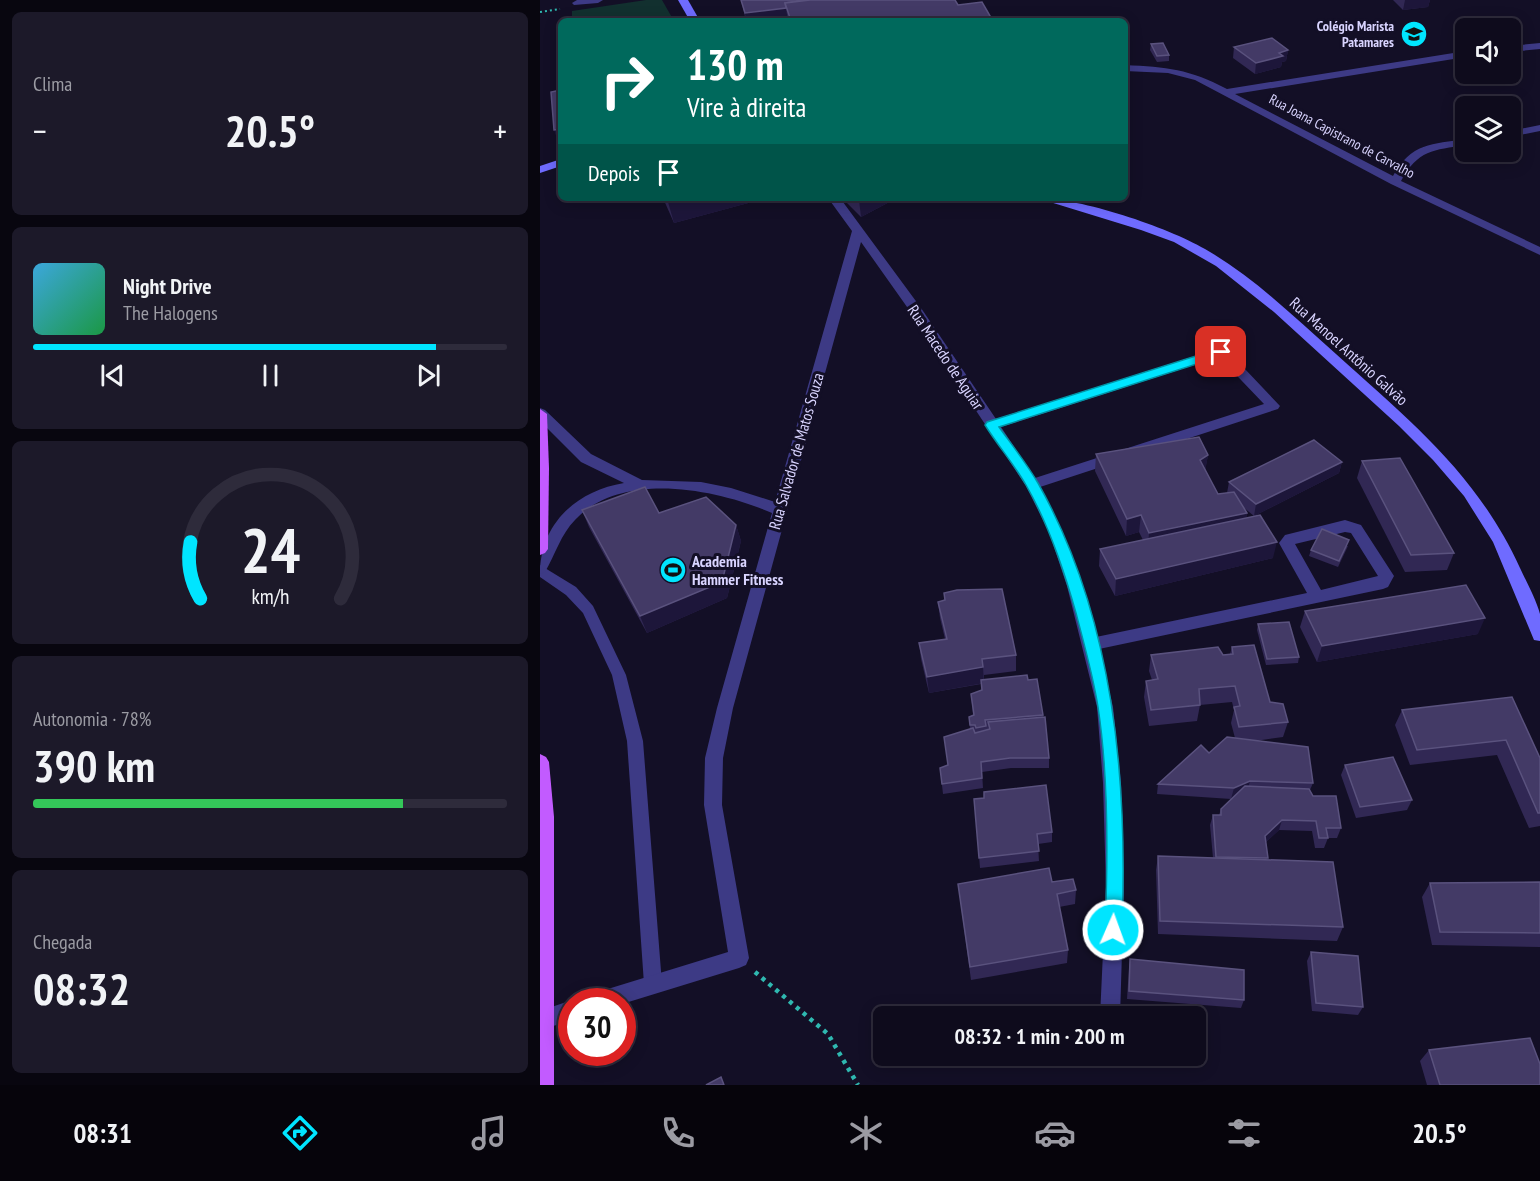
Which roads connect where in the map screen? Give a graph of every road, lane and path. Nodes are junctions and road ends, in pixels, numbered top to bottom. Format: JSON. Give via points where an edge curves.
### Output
{"nodes":[{"id":1,"x":598,"y":0,"type":"edge"},
{"id":2,"x":682,"y":0,"type":"edge"},
{"id":3,"x":573,"y":5,"type":"joint"},
{"id":4,"x":540,"y":12,"type":"edge"},
{"id":5,"x":693,"y":18,"type":"edge"},
{"id":6,"x":1540,"y":46,"type":"edge"},
{"id":7,"x":1521,"y":48,"type":"edge"},
{"id":8,"x":1455,"y":56,"type":"edge"},
{"id":9,"x":1128,"y":68,"type":"edge"},
{"id":10,"x":1227,"y":92,"type":"junction"},
{"id":11,"x":1540,"y":128,"type":"edge"},
{"id":12,"x":1521,"y":132,"type":"edge"},
{"id":13,"x":1455,"y":144,"type":"edge"},
{"id":14,"x":558,"y":163,"type":"edge"},
{"id":15,"x":540,"y":170,"type":"edge"},
{"id":16,"x":1395,"y":182,"type":"junction"},
{"id":17,"x":836,"y":201,"type":"edge"},
{"id":18,"x":1054,"y":201,"type":"edge"},
{"id":19,"x":858,"y":231,"type":"junction"},
{"id":20,"x":1540,"y":251,"type":"edge"},
{"id":21,"x":540,"y":414,"type":"edge"},
{"id":22,"x":991,"y":425,"type":"junction"},
{"id":23,"x":541,"y":469,"type":"edge"},
{"id":24,"x":638,"y":483,"type":"junction"},
{"id":25,"x":1032,"y":484,"type":"junction"},
{"id":26,"x":779,"y":510,"type":"junction"},
{"id":27,"x":540,"y":549,"type":"edge"},
{"id":28,"x":540,"y":569,"type":"edge"},
{"id":29,"x":1317,"y":596,"type":"junction"},
{"id":30,"x":1540,"y":635,"type":"edge"},
{"id":31,"x":1091,"y":644,"type":"junction"},
{"id":32,"x":540,"y":762,"type":"edge"},
{"id":33,"x":739,"y":958,"type":"junction"},
{"id":34,"x":654,"y":984,"type":"junction"},
{"id":35,"x":636,"y":990,"type":"edge"},
{"id":36,"x":1110,"y":1006,"type":"edge"},
{"id":37,"x":558,"y":1014,"type":"edge"},
{"id":38,"x":544,"y":1019,"type":"junction"},
{"id":39,"x":544,"y":1085,"type":"edge"},
{"id":40,"x":858,"y":1085,"type":"edge"}],
"edges":[{"from":1,"to":3,"type":"street"},
{"from":2,"to":5,"type":"street"},
{"from":3,"to":4,"type":"path"},
{"from":6,"to":7,"type":"street"},
{"from":8,"to":10,"type":"street"},
{"from":9,"to":10,"type":"street","name":"Rua Joana Capistrano de Carvalho","via":[[1185,73]]},
{"from":10,"to":16,"type":"street","name":"Rua Joana Capistrano de Carvalho"},
{"from":11,"to":12,"type":"street"},
{"from":13,"to":16,"type":"street","via":[[1411,156]]},
{"from":14,"to":15,"type":"street"},
{"from":16,"to":20,"type":"street","name":"Rua Joana Capistrano de Carvalho"},
{"from":17,"to":19,"type":"street","name":"Rua Macedo de Aguiar"},
{"from":18,"to":30,"type":"street","name":"Rua Manoel Antônio Galvão","via":[[1178,240],[1208,256],[1269,302],[1432,448],[1470,494],[1502,549]]},
{"from":19,"to":22,"type":"street","name":"Rua Macedo de Aguiar","via":[[917,311]]},
{"from":19,"to":26,"type":"street","name":"Rua Salvador de Matos Souza"},
{"from":21,"to":23,"type":"main road"},
{"from":21,"to":24,"type":"street","via":[[586,458]]},
{"from":22,"to":25,"type":"street","name":"Rua Macedo de Aguiar"},
{"from":22,"to":25,"type":"street","via":[[1221,352],[1273,406]]},
{"from":23,"to":27,"type":"main road"},
{"from":24,"to":26,"type":"street","via":[[734,493]]},
{"from":24,"to":28,"type":"street","via":[[587,500],[569,516]]},
{"from":25,"to":31,"type":"street","name":"Rua Macedo de Aguiar","via":[[1056,532]]},
{"from":26,"to":33,"type":"street","name":"Rua Salvador de Matos Souza","via":[[714,758],[713,805]]},
{"from":28,"to":34,"type":"lane","via":[[571,591],[588,610],[619,675],[635,741]]},
{"from":29,"to":29,"type":"street","via":[[1385,581],[1386,576],[1356,529],[1345,526],[1287,543]]},
{"from":29,"to":31,"type":"street"},
{"from":31,"to":36,"type":"street","name":"Rua Macedo de Aguiar","via":[[1106,707],[1112,783],[1115,887]]},
{"from":32,"to":38,"type":"main road","via":[[545,817]]},
{"from":33,"to":34,"type":"street"},
{"from":33,"to":40,"type":"path","via":[[828,1034]]},
{"from":34,"to":35,"type":"street"},
{"from":37,"to":38,"type":"street"},
{"from":38,"to":39,"type":"main road"}]}
